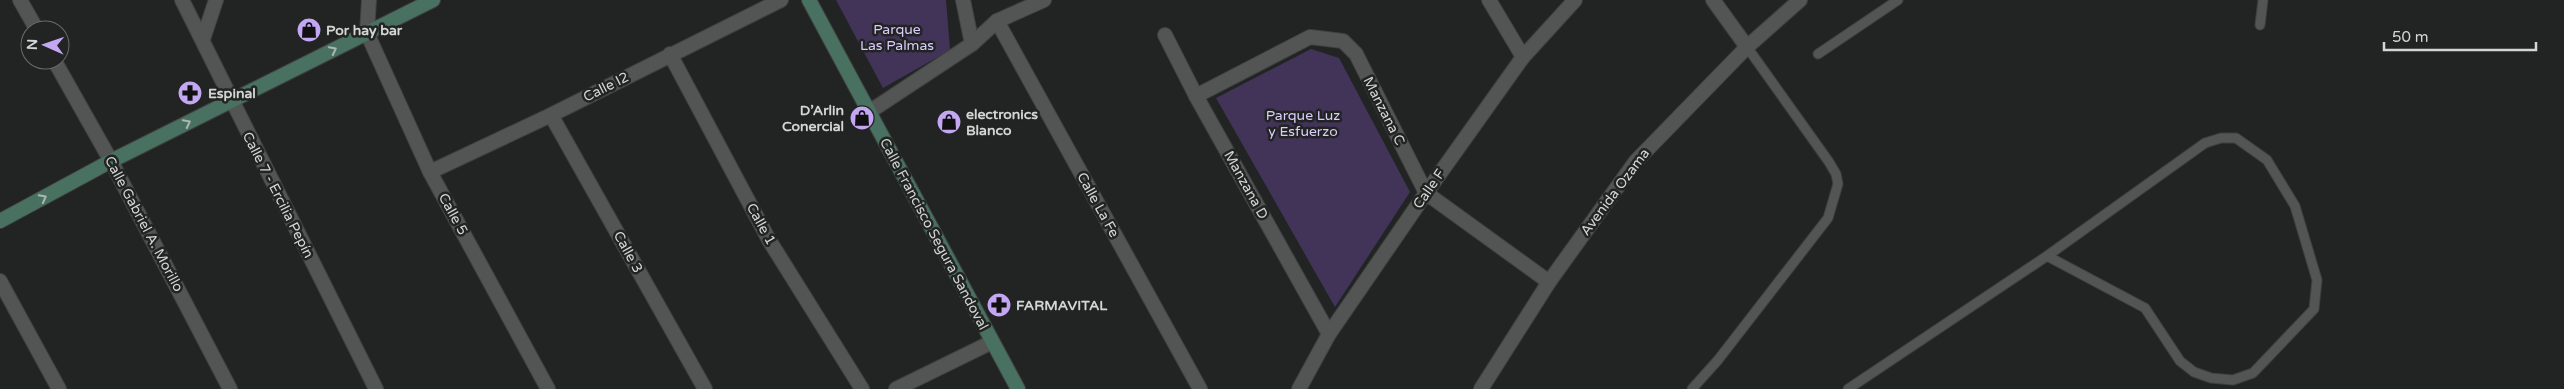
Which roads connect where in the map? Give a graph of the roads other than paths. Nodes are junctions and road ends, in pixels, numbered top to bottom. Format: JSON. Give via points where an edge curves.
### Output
{"nodes":[{"id":1,"x":20,"y":0,"type":"edge"},
{"id":2,"x":182,"y":0,"type":"edge"},
{"id":3,"x":216,"y":0,"type":"edge"},
{"id":4,"x":369,"y":0,"type":"edge"},
{"id":5,"x":433,"y":0,"type":"edge"},
{"id":6,"x":781,"y":0,"type":"edge"},
{"id":7,"x":809,"y":0,"type":"edge"},
{"id":8,"x":963,"y":0,"type":"edge"},
{"id":9,"x":1044,"y":0,"type":"edge"},
{"id":10,"x":1489,"y":0,"type":"edge"},
{"id":11,"x":1575,"y":0,"type":"edge"},
{"id":12,"x":1713,"y":0,"type":"edge"},
{"id":13,"x":1800,"y":0,"type":"edge"},
{"id":14,"x":1898,"y":0,"type":"edge"},
{"id":15,"x":2263,"y":0,"type":"edge"},
{"id":16,"x":31,"y":20,"type":"edge"},
{"id":17,"x":997,"y":21,"type":"junction"},
{"id":18,"x":2260,"y":25,"type":"dead end"},
{"id":19,"x":368,"y":33,"type":"junction"},
{"id":20,"x":1165,"y":35,"type":"dead end"},
{"id":21,"x":203,"y":39,"type":"junction"},
{"id":22,"x":972,"y":44,"type":"junction"},
{"id":23,"x":1747,"y":47,"type":"junction"},
{"id":24,"x":670,"y":54,"type":"junction"},
{"id":25,"x":1818,"y":54,"type":"dead end"},
{"id":26,"x":1523,"y":57,"type":"junction"},
{"id":27,"x":60,"y":70,"type":"edge"},
{"id":28,"x":1196,"y":96,"type":"junction"},
{"id":29,"x":231,"y":101,"type":"junction"},
{"id":30,"x":868,"y":112,"type":"junction"},
{"id":31,"x":551,"y":115,"type":"junction"},
{"id":32,"x":111,"y":161,"type":"junction"},
{"id":33,"x":430,"y":172,"type":"junction"},
{"id":34,"x":1426,"y":193,"type":"junction"},
{"id":35,"x":0,"y":221,"type":"edge"},
{"id":36,"x":2047,"y":256,"type":"junction"},
{"id":37,"x":0,"y":281,"type":"edge"},
{"id":38,"x":1549,"y":282,"type":"junction"},
{"id":39,"x":1329,"y":334,"type":"junction"},
{"id":40,"x":992,"y":342,"type":"junction"},
{"id":41,"x":59,"y":389,"type":"edge"},
{"id":42,"x":230,"y":389,"type":"edge"},
{"id":43,"x":376,"y":389,"type":"edge"},
{"id":44,"x":548,"y":389,"type":"edge"},
{"id":45,"x":705,"y":389,"type":"edge"},
{"id":46,"x":862,"y":389,"type":"edge"},
{"id":47,"x":896,"y":389,"type":"edge"},
{"id":48,"x":1018,"y":389,"type":"edge"},
{"id":49,"x":1200,"y":389,"type":"edge"},
{"id":50,"x":1299,"y":389,"type":"edge"},
{"id":51,"x":1481,"y":389,"type":"edge"},
{"id":52,"x":1692,"y":389,"type":"edge"},
{"id":53,"x":1848,"y":389,"type":"edge"}],
"edges":[{"from":1,"to":16,"type":"street"},
{"from":2,"to":21,"type":"street","name":"Calle 7 - Ercilia Pepín"},
{"from":3,"to":21,"type":"street"},
{"from":4,"to":19,"type":"street"},
{"from":5,"to":19,"type":"main road"},
{"from":6,"to":24,"type":"street","name":"Calle I2"},
{"from":7,"to":30,"type":"main road","name":"Calle Francisco Segura Sandoval"},
{"from":8,"to":22,"type":"street"},
{"from":9,"to":17,"type":"street"},
{"from":10,"to":26,"type":"street"},
{"from":11,"to":26,"type":"street","name":"Calle F"},
{"from":12,"to":23,"type":"street"},
{"from":13,"to":23,"type":"street","name":"Avenida Ozama"},
{"from":14,"to":25,"type":"lane"},
{"from":15,"to":18,"type":"lane"},
{"from":17,"to":22,"type":"street"},
{"from":17,"to":49,"type":"street","name":"Calle La Fe"},
{"from":29,"to":19,"type":"main road","one_way":true},
{"from":19,"to":33,"type":"street","name":"Calle 5"},
{"from":20,"to":28,"type":"street","name":"Manzana D"},
{"from":21,"to":29,"type":"street","name":"Calle 7 - Ercilia Pepín"},
{"from":22,"to":30,"type":"street"},
{"from":23,"to":38,"type":"street","name":"Avenida Ozama","via":[[1636,160]]},
{"from":23,"to":52,"type":"lane","via":[[1829,162],[1838,184],[1828,218]]},
{"from":24,"to":31,"type":"street","name":"Calle I2"},
{"from":24,"to":46,"type":"street","name":"Calle 1","via":[[769,240]]},
{"from":26,"to":34,"type":"street","name":"Calle F"},
{"from":27,"to":32,"type":"street","name":"Calle Gabriel A. Morillo"},
{"from":28,"to":34,"type":"street","name":"Manzana C","via":[[1310,38],[1342,41],[1356,54]]},
{"from":28,"to":39,"type":"street","name":"Manzana D"},
{"from":32,"to":29,"type":"main road","one_way":true},
{"from":29,"to":43,"type":"street","name":"Calle 7 - Ercilia Pepín"},
{"from":30,"to":40,"type":"main road","name":"Calle Francisco Segura Sandoval"},
{"from":31,"to":33,"type":"street","name":"Calle I2"},
{"from":31,"to":45,"type":"street","name":"Calle 3"},
{"from":35,"to":32,"type":"main road","one_way":true},
{"from":32,"to":42,"type":"street","name":"Calle Gabriel A. Morillo"},
{"from":33,"to":44,"type":"street","name":"Calle 5"},
{"from":34,"to":38,"type":"street","name":"Manzana C"},
{"from":34,"to":39,"type":"street","name":"Calle F"},
{"from":36,"to":36,"type":"lane","via":[[2205,143],[2236,138],[2267,160],[2295,206],[2317,280],[2317,297],[2314,309],[2253,372],[2233,380],[2211,378],[2194,372],[2180,361],[2145,308]]},
{"from":36,"to":53,"type":"lane"},
{"from":37,"to":41,"type":"street"},
{"from":38,"to":51,"type":"street","name":"Avenida Ozama"},
{"from":39,"to":50,"type":"street","name":"Calle F"},
{"from":40,"to":47,"type":"street"},
{"from":40,"to":48,"type":"main road","name":"Calle Francisco Segura Sandoval"}]}
